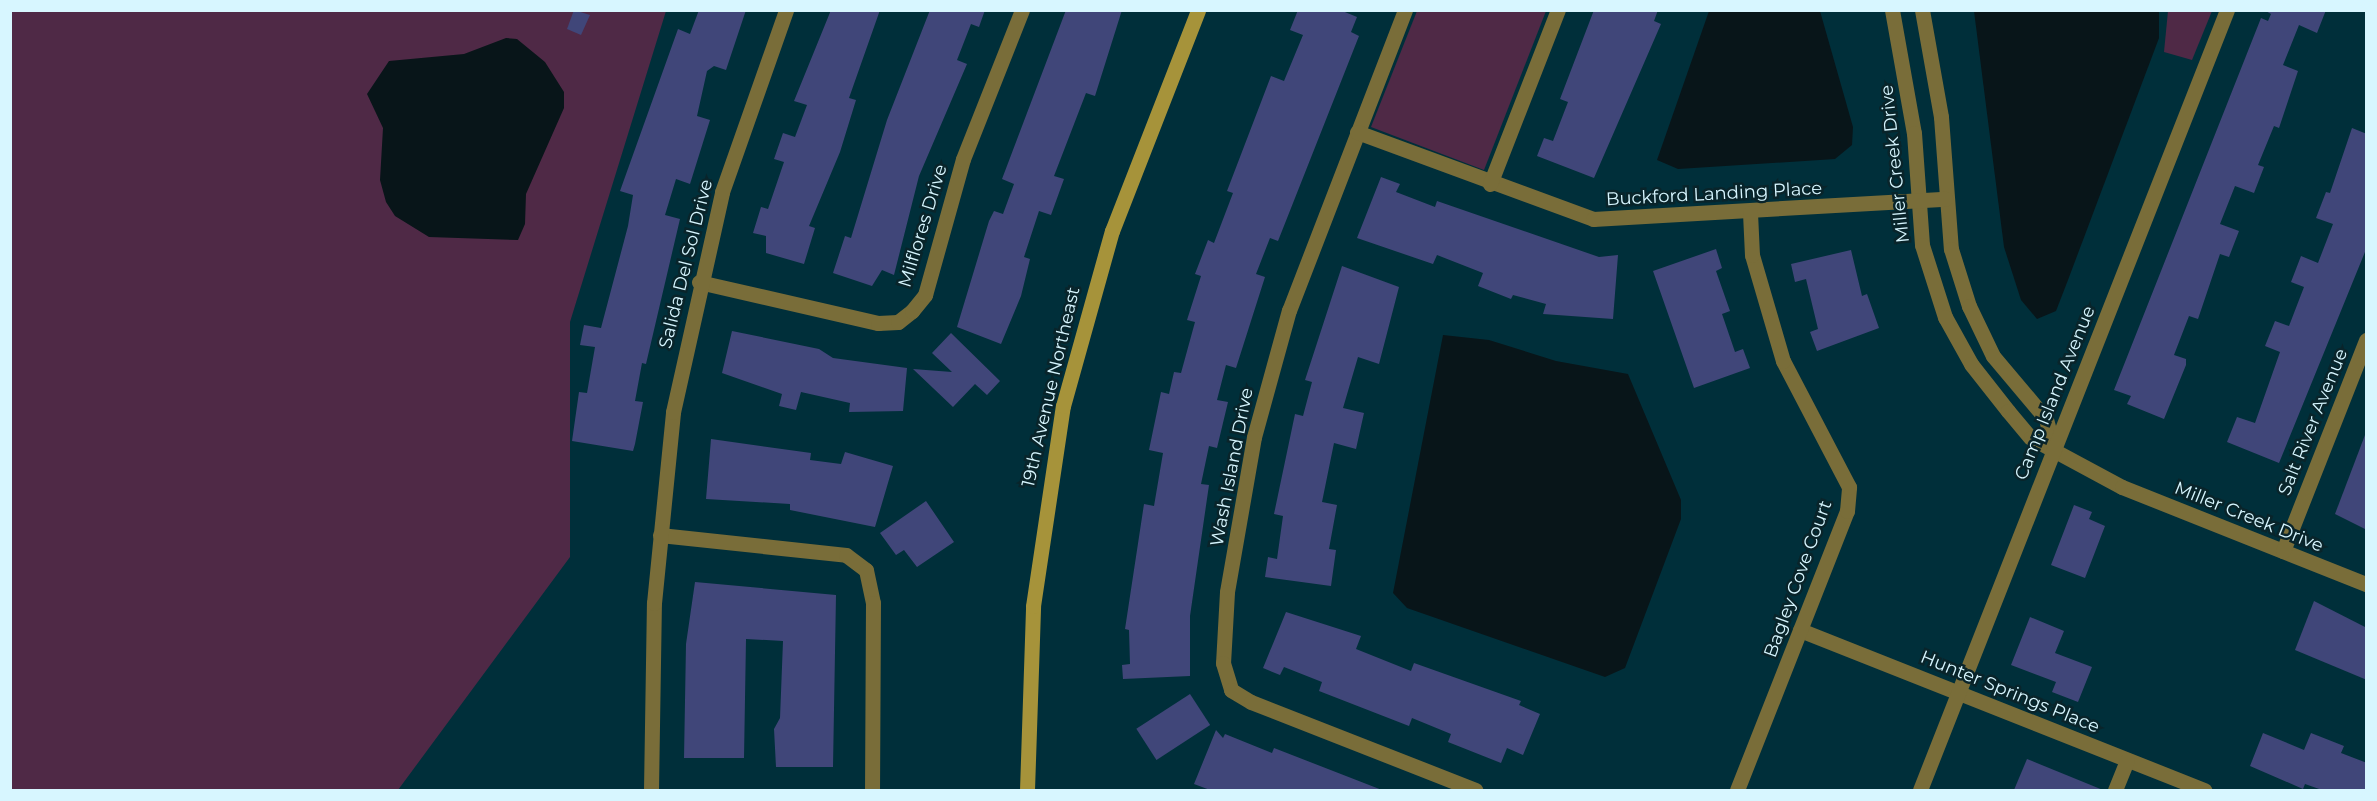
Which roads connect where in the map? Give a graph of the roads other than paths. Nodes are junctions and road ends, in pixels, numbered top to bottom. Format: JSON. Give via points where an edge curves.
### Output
{"nodes":[{"id":1,"x":786,"y":10,"type":"edge"},
{"id":2,"x":1022,"y":10,"type":"edge"},
{"id":3,"x":1198,"y":10,"type":"edge"},
{"id":4,"x":1405,"y":10,"type":"edge"},
{"id":5,"x":1558,"y":10,"type":"edge"},
{"id":6,"x":1892,"y":10,"type":"edge"},
{"id":7,"x":1922,"y":10,"type":"edge"},
{"id":8,"x":2227,"y":10,"type":"edge"},
{"id":9,"x":1357,"y":132,"type":"junction"},
{"id":10,"x":1490,"y":184,"type":"junction"},
{"id":11,"x":1945,"y":199,"type":"junction"},
{"id":12,"x":1917,"y":201,"type":"junction"},
{"id":13,"x":1750,"y":213,"type":"junction"},
{"id":14,"x":699,"y":282,"type":"junction"},
{"id":15,"x":2367,"y":340,"type":"edge"},
{"id":16,"x":2054,"y":449,"type":"junction"},
{"id":17,"x":660,"y":535,"type":"junction"},
{"id":18,"x":2283,"y":551,"type":"junction"},
{"id":19,"x":2367,"y":584,"type":"edge"},
{"id":20,"x":1800,"y":630,"type":"junction"},
{"id":21,"x":1958,"y":692,"type":"junction"},
{"id":22,"x":2127,"y":760,"type":"junction"},
{"id":23,"x":651,"y":790,"type":"edge"},
{"id":24,"x":872,"y":790,"type":"edge"},
{"id":25,"x":1027,"y":790,"type":"edge"},
{"id":26,"x":1475,"y":790,"type":"edge"},
{"id":27,"x":1737,"y":790,"type":"edge"},
{"id":28,"x":1920,"y":790,"type":"edge"},
{"id":29,"x":2115,"y":790,"type":"edge"},
{"id":30,"x":2205,"y":790,"type":"edge"}],
"edges":[{"from":1,"to":14,"type":"street","name":"Salida Del Sol Drive","via":[[746,118]]},
{"from":2,"to":14,"type":"street","name":"Milflores Drive","via":[[963,159],[925,295],[912,311],[898,322],[878,323]]},
{"from":3,"to":25,"type":"street","name":"19th Avenue Northeast","via":[[1112,231],[1063,406],[1033,606]]},
{"from":4,"to":9,"type":"street","name":"Wash Island Drive"},
{"from":5,"to":10,"type":"street"},
{"from":6,"to":12,"type":"street","name":"Miller Creek Drive","via":[[1914,133]]},
{"from":7,"to":11,"type":"street","via":[[1941,117]]},
{"from":8,"to":16,"type":"street","name":"Camp Island Avenue"},
{"from":9,"to":10,"type":"street","name":"Buckford Landing Place"},
{"from":9,"to":26,"type":"street","name":"Wash Island Drive","via":[[1289,310],[1254,437],[1227,592],[1223,663],[1231,690],[1251,702]]},
{"from":10,"to":13,"type":"street","name":"Buckford Landing Place","via":[[1593,219]]},
{"from":11,"to":12,"type":"street","name":"Buckford Landing Place"},
{"from":11,"to":16,"type":"street","via":[[1951,249],[1969,306],[1993,356],[2046,419]]},
{"from":12,"to":13,"type":"street","name":"Buckford Landing Place"},
{"from":12,"to":16,"type":"street","name":"Miller Creek Drive","via":[[1922,244],[1945,317],[1971,364],[2031,438]]},
{"from":13,"to":20,"type":"street","name":"Bagley Cove Court","via":[[1752,255],[1783,361],[1849,487],[1847,511]]},
{"from":14,"to":17,"type":"street","name":"Salida Del Sol Drive","via":[[673,412]]},
{"from":15,"to":18,"type":"street","name":"Salt River Avenue"},
{"from":16,"to":18,"type":"street","name":"Miller Creek Drive","via":[[2122,487]]},
{"from":16,"to":21,"type":"street","name":"Camp Island Avenue"},
{"from":17,"to":23,"type":"street","name":"Salida Del Sol Drive"},
{"from":17,"to":24,"type":"street","via":[[846,555],[866,570],[873,603]]},
{"from":18,"to":19,"type":"street","name":"Miller Creek Drive"},
{"from":20,"to":21,"type":"street","name":"Hunter Springs Place"},
{"from":20,"to":27,"type":"street","name":"Bagley Cove Court"},
{"from":21,"to":22,"type":"street","name":"Hunter Springs Place"},
{"from":21,"to":28,"type":"street","name":"Camp Island Avenue"},
{"from":22,"to":29,"type":"street"},
{"from":22,"to":30,"type":"street","name":"Hunter Springs Place"}]}
